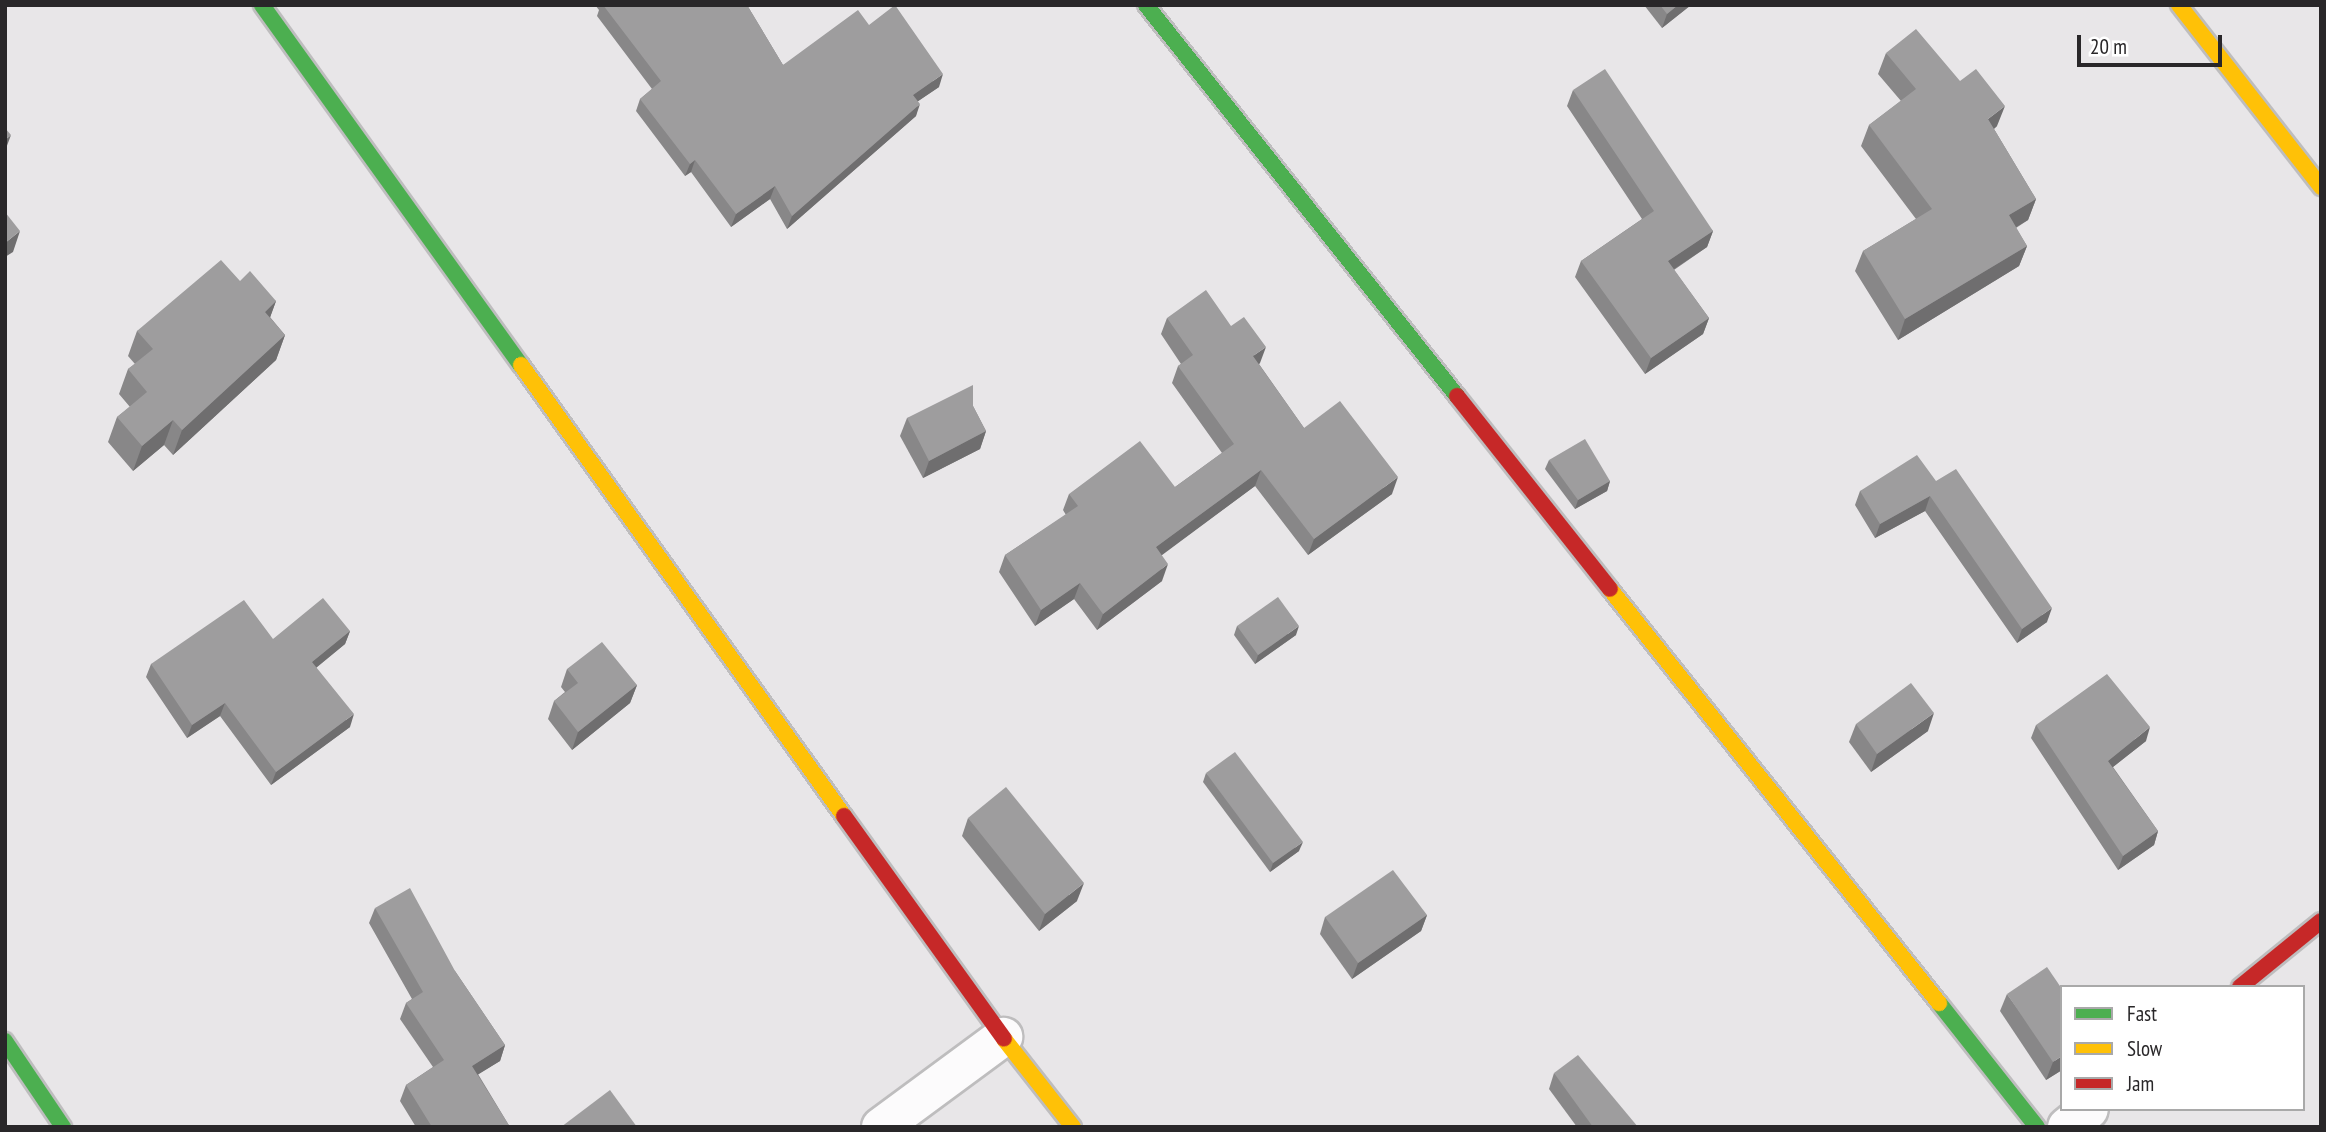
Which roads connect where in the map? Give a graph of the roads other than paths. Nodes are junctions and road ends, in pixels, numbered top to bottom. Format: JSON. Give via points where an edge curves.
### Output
{"nodes":[{"id":1,"x":262,"y":5,"type":"edge"},
{"id":2,"x":1146,"y":5,"type":"edge"},
{"id":3,"x":2179,"y":5,"type":"edge"},
{"id":4,"x":2321,"y":187,"type":"edge"},
{"id":5,"x":2321,"y":921,"type":"edge"},
{"id":6,"x":2242,"y":985,"type":"edge"},
{"id":7,"x":1003,"y":1037,"type":"junction"},
{"id":8,"x":5,"y":1041,"type":"edge"},
{"id":9,"x":2087,"y":1111,"type":"edge"},
{"id":10,"x":2100,"y":1111,"type":"edge"},
{"id":11,"x":62,"y":1127,"type":"edge"},
{"id":12,"x":881,"y":1127,"type":"edge"},
{"id":13,"x":1073,"y":1127,"type":"edge"},
{"id":14,"x":2037,"y":1127,"type":"edge"},
{"id":15,"x":2067,"y":1127,"type":"edge"},
{"id":16,"x":2114,"y":1127,"type":"edge"}],
"edges":[{"from":1,"to":7,"type":"main road"},
{"from":2,"to":14,"type":"main road"},
{"from":3,"to":4,"type":"main road"},
{"from":5,"to":6,"type":"main road"},
{"from":7,"to":12,"type":"street"},
{"from":7,"to":13,"type":"main road"},
{"from":8,"to":11,"type":"main road"},
{"from":9,"to":15,"type":"street"},
{"from":10,"to":16,"type":"street"}]}
